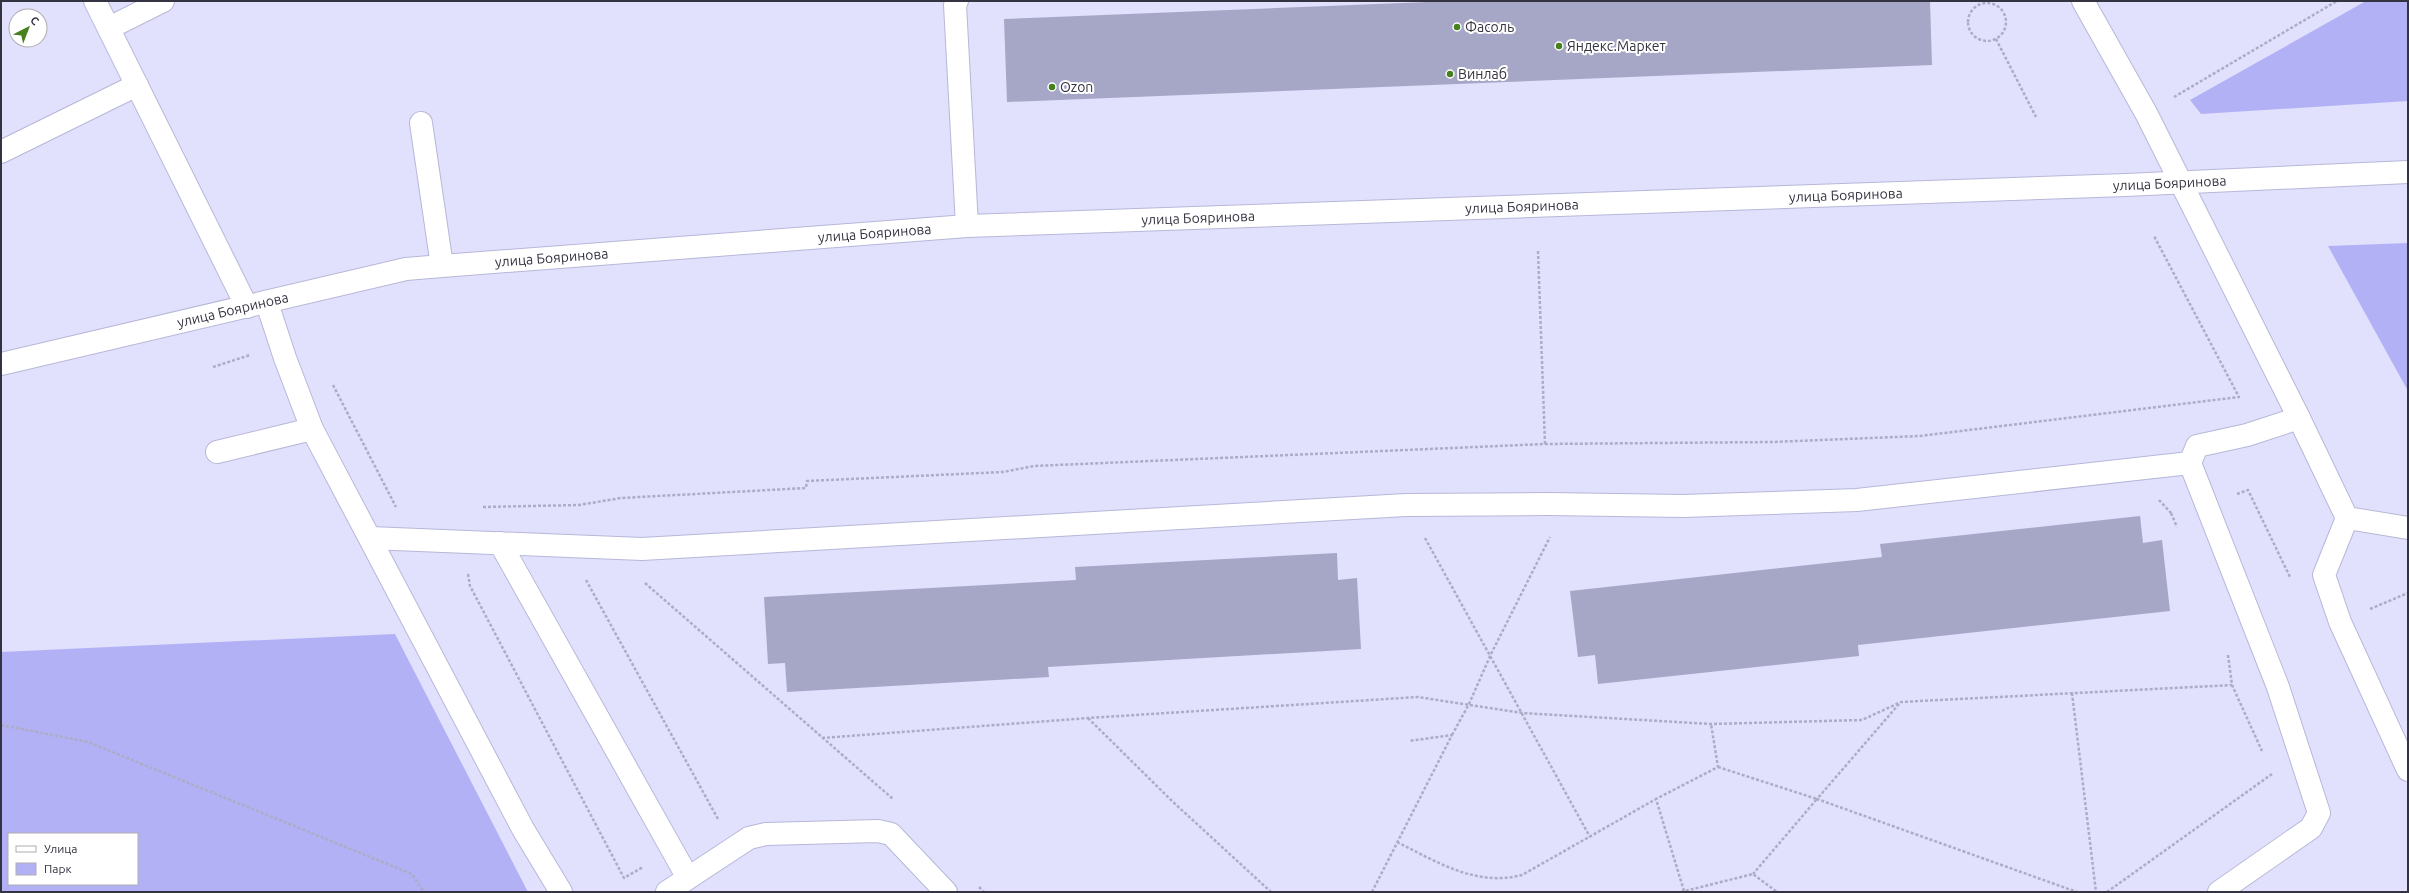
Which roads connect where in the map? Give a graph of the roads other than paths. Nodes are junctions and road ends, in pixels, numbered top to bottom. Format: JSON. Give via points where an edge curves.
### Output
{"nodes":[{"id":1,"x":95,"y":1,"type":"edge"},
{"id":2,"x":163,"y":1,"type":"edge"},
{"id":3,"x":957,"y":1,"type":"edge"},
{"id":4,"x":2083,"y":1,"type":"edge"},
{"id":5,"x":109,"y":28,"type":"junction"},
{"id":6,"x":137,"y":85,"type":"junction"},
{"id":7,"x":422,"y":123,"type":"dead end"},
{"id":8,"x":1,"y":152,"type":"edge"},
{"id":9,"x":2408,"y":172,"type":"edge"},
{"id":10,"x":2181,"y":182,"type":"junction"},
{"id":11,"x":967,"y":226,"type":"junction"},
{"id":12,"x":442,"y":266,"type":"junction"},
{"id":13,"x":257,"y":305,"type":"junction"},
{"id":14,"x":1,"y":364,"type":"edge"},
{"id":15,"x":2299,"y":418,"type":"junction"},
{"id":16,"x":312,"y":429,"type":"junction"},
{"id":17,"x":217,"y":452,"type":"dead end"},
{"id":18,"x":2190,"y":463,"type":"junction"},
{"id":19,"x":2347,"y":518,"type":"junction"},
{"id":20,"x":2408,"y":528,"type":"edge"},
{"id":21,"x":370,"y":538,"type":"junction"},
{"id":22,"x":500,"y":543,"type":"junction"},
{"id":23,"x":2408,"y":770,"type":"edge"},
{"id":24,"x":688,"y":878,"type":"junction"},
{"id":25,"x":561,"y":892,"type":"edge"},
{"id":26,"x":667,"y":892,"type":"edge"},
{"id":27,"x":946,"y":892,"type":"edge"},
{"id":28,"x":2218,"y":892,"type":"edge"}],
"edges":[{"from":1,"to":5,"type":"street"},
{"from":2,"to":5,"type":"street"},
{"from":3,"to":11,"type":"street","via":[[955,5]]},
{"from":4,"to":10,"type":"street","via":[[2146,113]]},
{"from":5,"to":6,"type":"street"},
{"from":6,"to":8,"type":"street"},
{"from":6,"to":13,"type":"street"},
{"from":7,"to":12,"type":"street"},
{"from":9,"to":10,"type":"street","name":"улица Бояринова"},
{"from":10,"to":11,"type":"street","name":"улица Бояринова"},
{"from":10,"to":15,"type":"street"},
{"from":11,"to":12,"type":"street","name":"улица Бояринова"},
{"from":12,"to":13,"type":"street","name":"улица Бояринова","via":[[406,269]]},
{"from":13,"to":14,"type":"street","name":"улица Бояринова"},
{"from":13,"to":16,"type":"street","via":[[280,345]]},
{"from":15,"to":18,"type":"street","via":[[2247,435],[2197,446]]},
{"from":15,"to":19,"type":"street"},
{"from":16,"to":17,"type":"street"},
{"from":16,"to":21,"type":"street"},
{"from":18,"to":22,"type":"street","via":[[1857,500],[1683,506],[1406,505],[642,549]]},
{"from":18,"to":28,"type":"street","via":[[2278,687],[2319,813],[2311,828]]},
{"from":19,"to":20,"type":"street"},
{"from":19,"to":23,"type":"street","via":[[2324,575],[2340,622]]},
{"from":21,"to":22,"type":"street"},
{"from":21,"to":25,"type":"street","via":[[523,829]]},
{"from":22,"to":24,"type":"street"},
{"from":24,"to":26,"type":"street"},
{"from":24,"to":27,"type":"street","via":[[749,838],[766,834],[878,831],[891,834]]}]}
